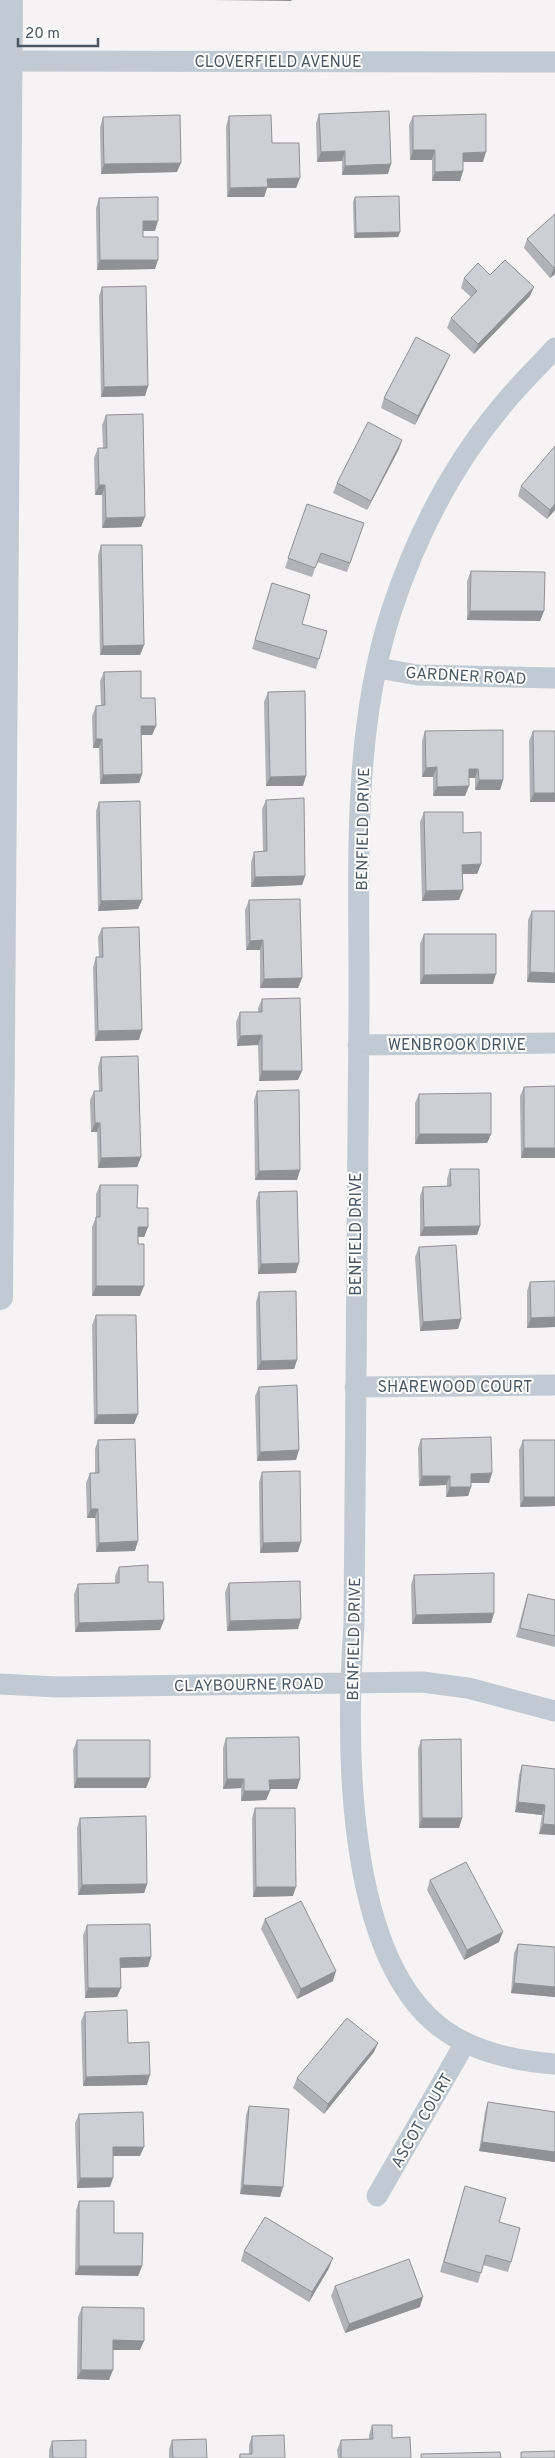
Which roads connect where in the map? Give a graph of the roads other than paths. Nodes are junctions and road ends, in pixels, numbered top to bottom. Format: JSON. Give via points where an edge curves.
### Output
{"nodes":[{"id":1,"x":10,"y":0,"type":"edge"},
{"id":2,"x":5,"y":61,"type":"edge"},
{"id":3,"x":555,"y":62,"type":"edge"},
{"id":4,"x":555,"y":348,"type":"edge"},
{"id":5,"x":3,"y":468,"type":"edge"},
{"id":6,"x":378,"y":668,"type":"junction"},
{"id":7,"x":555,"y":678,"type":"edge"},
{"id":8,"x":2,"y":876,"type":"edge"},
{"id":9,"x":555,"y":1043,"type":"edge"},
{"id":10,"x":358,"y":1045,"type":"junction"},
{"id":11,"x":0,"y":1297,"type":"edge"},
{"id":12,"x":555,"y":1385,"type":"edge"},
{"id":13,"x":355,"y":1387,"type":"junction"},
{"id":14,"x":350,"y":1682,"type":"junction"},
{"id":15,"x":0,"y":1684,"type":"edge"},
{"id":16,"x":555,"y":1711,"type":"edge"},
{"id":17,"x":465,"y":2043,"type":"junction"},
{"id":18,"x":555,"y":2064,"type":"edge"},
{"id":19,"x":377,"y":2196,"type":"dead end"}],
"edges":[{"from":1,"to":2,"type":"street"},
{"from":2,"to":3,"type":"street","name":"CLOVERFIELD AVENUE"},
{"from":2,"to":5,"type":"street"},
{"from":4,"to":6,"type":"street","name":"BENFIELD DRIVE","via":[[502,406],[449,481],[408,567],[390,615]]},
{"from":5,"to":8,"type":"street"},
{"from":6,"to":7,"type":"street","name":"GARDNER ROAD","via":[[418,675]]},
{"from":6,"to":10,"type":"street","name":"BENFIELD DRIVE","via":[[366,736],[362,786]]},
{"from":8,"to":11,"type":"street"},
{"from":9,"to":10,"type":"street","name":"WENBROOK DRIVE"},
{"from":10,"to":13,"type":"street","name":"BENFIELD DRIVE"},
{"from":12,"to":13,"type":"street","name":"SHAREWOOD COURT"},
{"from":13,"to":14,"type":"street","name":"BENFIELD DRIVE","via":[[354,1625]]},
{"from":14,"to":15,"type":"street","name":"CLAYBOURNE ROAD","via":[[57,1687]]},
{"from":14,"to":16,"type":"street","name":"CLAYBOURNE ROAD","via":[[422,1682],[468,1688]]},
{"from":14,"to":17,"type":"street","name":"BENFIELD DRIVE","via":[[354,1791],[360,1849],[383,1947],[400,1982],[418,2006],[443,2029]]},
{"from":17,"to":18,"type":"street","name":"BENFIELD DRIVE","via":[[514,2059]]},
{"from":17,"to":19,"type":"street","name":"ASCOT COURT"}]}
